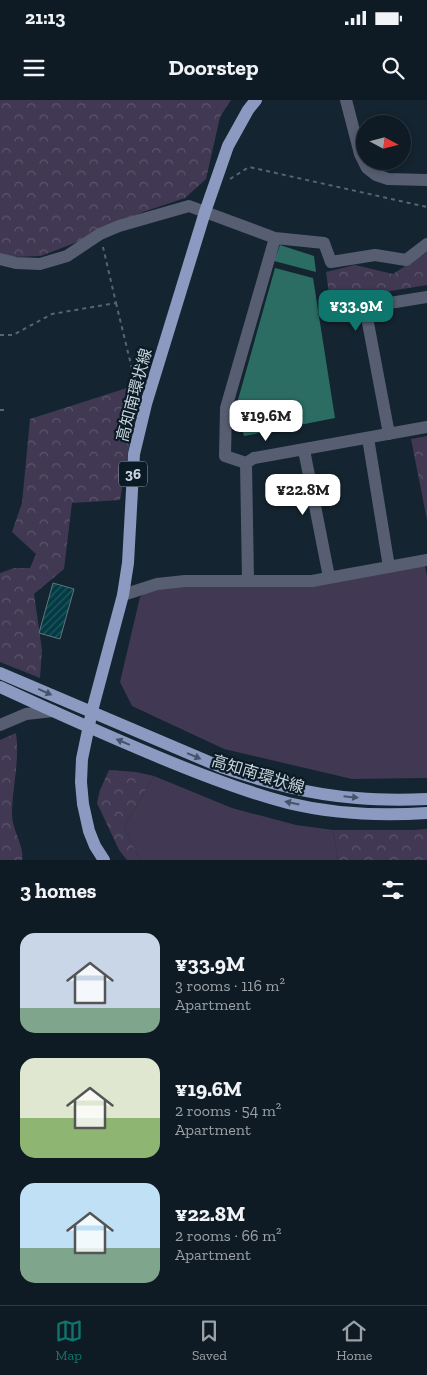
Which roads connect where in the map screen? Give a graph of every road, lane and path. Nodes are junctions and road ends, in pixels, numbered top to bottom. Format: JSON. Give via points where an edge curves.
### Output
{"nodes":[{"id":1,"x":256,"y":100,"type":"edge"},
{"id":2,"x":346,"y":100,"type":"edge"},
{"id":3,"x":427,"y":180,"type":"edge"},
{"id":4,"x":227,"y":181,"type":"dead end"},
{"id":5,"x":427,"y":207,"type":"edge"},
{"id":6,"x":204,"y":212,"type":"junction"},
{"id":7,"x":100,"y":234,"type":"junction"},
{"id":8,"x":275,"y":238,"type":"junction"},
{"id":9,"x":427,"y":244,"type":"edge"},
{"id":10,"x":0,"y":259,"type":"edge"},
{"id":11,"x":427,"y":297,"type":"edge"},
{"id":12,"x":116,"y":303,"type":"junction"},
{"id":13,"x":0,"y":335,"type":"edge"},
{"id":14,"x":132,"y":373,"type":"dead end"},
{"id":15,"x":0,"y":410,"type":"edge"},
{"id":16,"x":6,"y":410,"type":"dead end"},
{"id":17,"x":427,"y":427,"type":"edge"},
{"id":18,"x":389,"y":434,"type":"junction"},
{"id":19,"x":368,"y":438,"type":"junction"},
{"id":20,"x":304,"y":450,"type":"junction"},
{"id":21,"x":246,"y":463,"type":"junction"},
{"id":22,"x":427,"y":560,"type":"edge"},
{"id":23,"x":389,"y":567,"type":"junction"},
{"id":24,"x":329,"y":577,"type":"junction"},
{"id":25,"x":248,"y":580,"type":"junction"},
{"id":26,"x":123,"y":595,"type":"junction"},
{"id":27,"x":0,"y":673,"type":"edge"},
{"id":28,"x":0,"y":687,"type":"edge"},
{"id":29,"x":53,"y":711,"type":"junction"},
{"id":30,"x":92,"y":712,"type":"junction"},
{"id":31,"x":0,"y":725,"type":"edge"},
{"id":32,"x":88,"y":728,"type":"junction"},
{"id":33,"x":427,"y":799,"type":"edge"},
{"id":34,"x":427,"y":814,"type":"edge"},
{"id":35,"x":104,"y":860,"type":"edge"}],
"edges":[{"from":1,"to":6,"type":"main road","name":"高知南環状線","number":"36","via":[[228,146]]},
{"from":2,"to":3,"type":"street","via":[[360,154],[367,168],[388,179]]},
{"from":4,"to":5,"type":"path","via":[[249,167]]},
{"from":6,"to":7,"type":"street","via":[[189,206]]},
{"from":6,"to":8,"type":"street"},
{"from":6,"to":26,"type":"main road","name":"高知南環状線","number":"36","via":[[134,454]]},
{"from":7,"to":10,"type":"street","via":[[66,256],[40,264]]},
{"from":7,"to":12,"type":"path"},
{"from":8,"to":9,"type":"street","via":[[324,243],[331,262],[375,255],[406,260]]},
{"from":8,"to":21,"type":"street","via":[[226,408],[225,456]]},
{"from":11,"to":18,"type":"street","via":[[365,307]]},
{"from":12,"to":13,"type":"path","via":[[52,314],[13,335]]},
{"from":12,"to":14,"type":"path"},
{"from":15,"to":16,"type":"path"},
{"from":17,"to":18,"type":"street"},
{"from":18,"to":19,"type":"street"},
{"from":19,"to":20,"type":"street"},
{"from":19,"to":23,"type":"street"},
{"from":20,"to":21,"type":"street","via":[[254,458]]},
{"from":20,"to":24,"type":"street"},
{"from":21,"to":25,"type":"street"},
{"from":22,"to":23,"type":"street"},
{"from":23,"to":24,"type":"street"},
{"from":24,"to":25,"type":"street","via":[[312,581]]},
{"from":25,"to":26,"type":"street","via":[[157,584]]},
{"from":26,"to":30,"type":"main road","name":"高知南環状線","number":"36"},
{"from":27,"to":30,"type":"main road","name":"高知南環状線","one_way":true},
{"from":28,"to":29,"type":"main road","name":"高知南環状線"},
{"from":29,"to":31,"type":"street","via":[[26,714]]},
{"from":29,"to":32,"type":"main road","name":"高知南環状線"},
{"from":30,"to":32,"type":"main road","name":"高知南環状線","number":"36"},
{"from":30,"to":33,"type":"main road","name":"高知南環状線","one_way":true,"via":[[256,780],[356,798]]},
{"from":34,"to":32,"type":"main road","name":"高知南環状線","one_way":true,"via":[[354,813],[289,803],[214,780]]},
{"from":32,"to":35,"type":"main road","name":"高知南環状線","number":"36","via":[[82,759],[83,804],[89,831]]}]}
